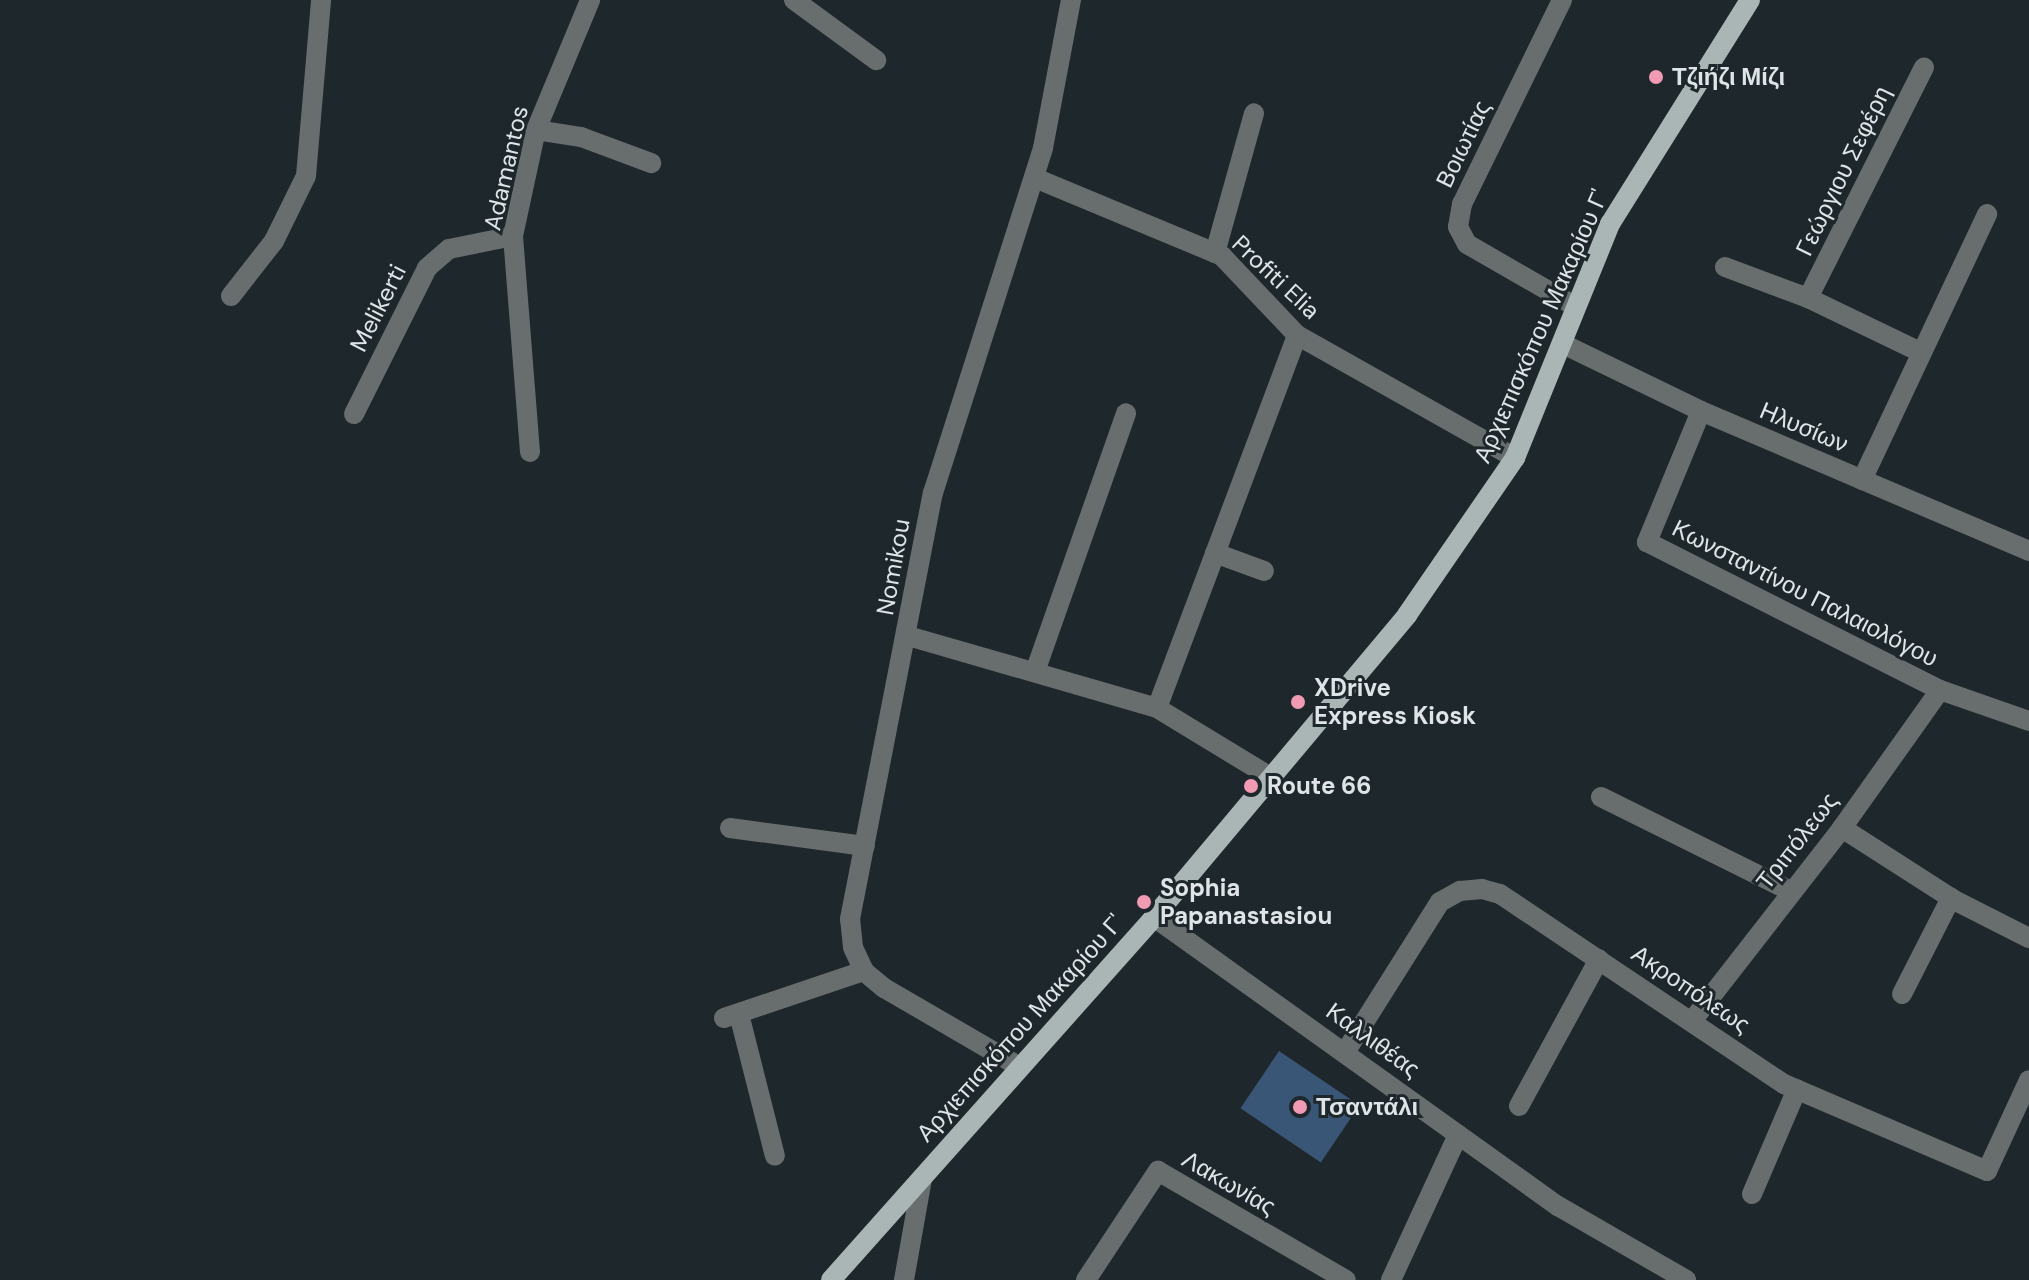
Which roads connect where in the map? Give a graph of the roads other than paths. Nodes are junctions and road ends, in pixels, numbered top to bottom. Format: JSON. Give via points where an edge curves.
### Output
{"nodes":[{"id":1,"x":321,"y":0,"type":"edge"},
{"id":2,"x":590,"y":0,"type":"edge"},
{"id":3,"x":794,"y":0,"type":"edge"},
{"id":4,"x":1071,"y":0,"type":"edge"},
{"id":5,"x":1562,"y":0,"type":"edge"},
{"id":6,"x":1750,"y":0,"type":"edge"},
{"id":7,"x":876,"y":60,"type":"dead end"},
{"id":8,"x":1924,"y":67,"type":"dead end"},
{"id":9,"x":1254,"y":113,"type":"dead end"},
{"id":10,"x":536,"y":130,"type":"junction"},
{"id":11,"x":651,"y":163,"type":"dead end"},
{"id":12,"x":1035,"y":178,"type":"junction"},
{"id":13,"x":1987,"y":214,"type":"dead end"},
{"id":14,"x":513,"y":236,"type":"junction"},
{"id":15,"x":1215,"y":253,"type":"junction"},
{"id":16,"x":1725,"y":267,"type":"dead end"},
{"id":17,"x":231,"y":296,"type":"dead end"},
{"id":18,"x":1808,"y":298,"type":"junction"},
{"id":19,"x":1575,"y":306,"type":"junction"},
{"id":20,"x":1297,"y":335,"type":"junction"},
{"id":21,"x":1563,"y":344,"type":"junction"},
{"id":22,"x":1920,"y":352,"type":"junction"},
{"id":23,"x":1701,"y":411,"type":"junction"},
{"id":24,"x":1126,"y":413,"type":"dead end"},
{"id":25,"x":354,"y":414,"type":"dead end"},
{"id":26,"x":530,"y":452,"type":"dead end"},
{"id":27,"x":1515,"y":458,"type":"junction"},
{"id":28,"x":1862,"y":480,"type":"junction"},
{"id":29,"x":2029,"y":551,"type":"edge"},
{"id":30,"x":1215,"y":553,"type":"junction"},
{"id":31,"x":1264,"y":571,"type":"dead end"},
{"id":32,"x":908,"y":636,"type":"junction"},
{"id":33,"x":1036,"y":669,"type":"junction"},
{"id":34,"x":1940,"y":690,"type":"junction"},
{"id":35,"x":1157,"y":708,"type":"junction"},
{"id":36,"x":2029,"y":721,"type":"edge"},
{"id":37,"x":1269,"y":776,"type":"junction"},
{"id":38,"x":1601,"y":797,"type":"dead end"},
{"id":39,"x":730,"y":828,"type":"dead end"},
{"id":40,"x":1842,"y":828,"type":"junction"},
{"id":41,"x":865,"y":846,"type":"junction"},
{"id":42,"x":1790,"y":891,"type":"junction"},
{"id":43,"x":1951,"y":898,"type":"junction"},
{"id":44,"x":1154,"y":917,"type":"junction"},
{"id":45,"x":2029,"y":938,"type":"edge"},
{"id":46,"x":1599,"y":959,"type":"junction"},
{"id":47,"x":864,"y":971,"type":"junction"},
{"id":48,"x":1902,"y":994,"type":"dead end"},
{"id":49,"x":1692,"y":1021,"type":"junction"},
{"id":50,"x":1346,"y":1051,"type":"junction"},
{"id":51,"x":1020,"y":1067,"type":"junction"},
{"id":52,"x":2027,"y":1088,"type":"edge"},
{"id":53,"x":1797,"y":1089,"type":"junction"},
{"id":54,"x":1519,"y":1106,"type":"dead end"},
{"id":55,"x":1458,"y":1135,"type":"junction"},
{"id":56,"x":775,"y":1156,"type":"dead end"},
{"id":57,"x":922,"y":1179,"type":"junction"},
{"id":58,"x":1752,"y":1194,"type":"dead end"},
{"id":59,"x":831,"y":1280,"type":"edge"},
{"id":60,"x":904,"y":1280,"type":"edge"},
{"id":61,"x":1086,"y":1280,"type":"edge"},
{"id":62,"x":1346,"y":1280,"type":"edge"},
{"id":63,"x":1391,"y":1280,"type":"edge"},
{"id":64,"x":1686,"y":1280,"type":"edge"}],
"edges":[{"from":1,"to":17,"type":"street","via":[[306,176],[274,241]]},
{"from":2,"to":10,"type":"street","name":"Adamantos"},
{"from":3,"to":7,"type":"street"},
{"from":4,"to":12,"type":"street","name":"Nomikou"},
{"from":5,"to":19,"type":"street","name":"Βοιωτίας","via":[[1462,204],[1458,227],[1467,244]]},
{"from":6,"to":19,"type":"main road","name":"Αρχιεπισκόπου Μακαρίου Γ'","via":[[1610,224]]},
{"from":8,"to":18,"type":"street","name":"Γεώργιου Σεφέρη"},
{"from":9,"to":15,"type":"street"},
{"from":10,"to":11,"type":"street","via":[[581,137]]},
{"from":10,"to":14,"type":"street","name":"Adamantos"},
{"from":12,"to":15,"type":"street","name":"Profiti Elia"},
{"from":12,"to":32,"type":"street","name":"Nomikou","via":[[933,493]]},
{"from":13,"to":22,"type":"street"},
{"from":14,"to":25,"type":"street","name":"Melikerti","via":[[449,249],[427,268]]},
{"from":14,"to":26,"type":"street","name":"Adamantos"},
{"from":15,"to":20,"type":"street","name":"Profiti Elia","via":[[1251,283]]},
{"from":16,"to":18,"type":"street"},
{"from":18,"to":22,"type":"street"},
{"from":19,"to":21,"type":"main road","name":"Αρχιεπισκόπου Μακαρίου Γ'"},
{"from":20,"to":27,"type":"street","name":"Profiti Elia"},
{"from":20,"to":30,"type":"street"},
{"from":21,"to":23,"type":"street","name":"Ηλυσίων"},
{"from":21,"to":27,"type":"main road","name":"Αρχιεπισκόπου Μακαρίου Γ'"},
{"from":22,"to":28,"type":"street"},
{"from":23,"to":28,"type":"street","name":"Ηλυσίων"},
{"from":23,"to":34,"type":"street","name":"Κωνσταντίνου Παλαιολόγου","via":[[1647,542]]},
{"from":24,"to":33,"type":"street"},
{"from":27,"to":37,"type":"main road","name":"Αρχιεπισκόπου Μακαρίου Γ'","via":[[1407,615]]},
{"from":28,"to":29,"type":"street","name":"Ηλυσίων"},
{"from":30,"to":31,"type":"street"},
{"from":30,"to":35,"type":"street"},
{"from":32,"to":33,"type":"street"},
{"from":32,"to":41,"type":"street","name":"Nomikou"},
{"from":33,"to":35,"type":"street"},
{"from":34,"to":36,"type":"street","name":"Κωνσταντίνου Παλαιολόγου"},
{"from":34,"to":40,"type":"street","name":"Τριπόλεως"},
{"from":35,"to":37,"type":"street"},
{"from":37,"to":44,"type":"main road","name":"Αρχιεπισκόπου Μακαρίου Γ'"},
{"from":38,"to":42,"type":"street"},
{"from":39,"to":41,"type":"street"},
{"from":40,"to":42,"type":"street","name":"Τριπόλεως"},
{"from":40,"to":43,"type":"street"},
{"from":41,"to":47,"type":"street","name":"Nomikou","via":[[850,919]]},
{"from":42,"to":49,"type":"street","name":"Τριπόλεως"},
{"from":43,"to":45,"type":"street"},
{"from":43,"to":48,"type":"street"},
{"from":44,"to":50,"type":"street","name":"Καλλιθέας"},
{"from":44,"to":51,"type":"main road","name":"Αρχιεπισκόπου Μακαρίου Γ'"},
{"from":46,"to":49,"type":"street","name":"Ακροπόλεως"},
{"from":46,"to":50,"type":"street","name":"Ακροπόλεως","via":[[1500,894],[1460,891],[1440,902]]},
{"from":46,"to":54,"type":"street"},
{"from":47,"to":51,"type":"street"},
{"from":47,"to":56,"type":"street","via":[[732,1016]]},
{"from":49,"to":53,"type":"street","name":"Ακροπόλεως"},
{"from":50,"to":55,"type":"street","name":"Καλλιθέας"},
{"from":51,"to":57,"type":"main road","name":"Αρχιεπισκόπου Μακαρίου Γ'"},
{"from":52,"to":53,"type":"street","name":"Ακροπόλεως","via":[[1987,1171]]},
{"from":53,"to":58,"type":"street"},
{"from":55,"to":63,"type":"street"},
{"from":55,"to":64,"type":"street","name":"Καλλιθέας","via":[[1558,1206]]},
{"from":57,"to":59,"type":"main road","name":"Αρχιεπισκόπου Μακαρίου Γ'"},
{"from":57,"to":60,"type":"street"},
{"from":61,"to":62,"type":"street","name":"Λακωνίας","via":[[1158,1171]]}]}
